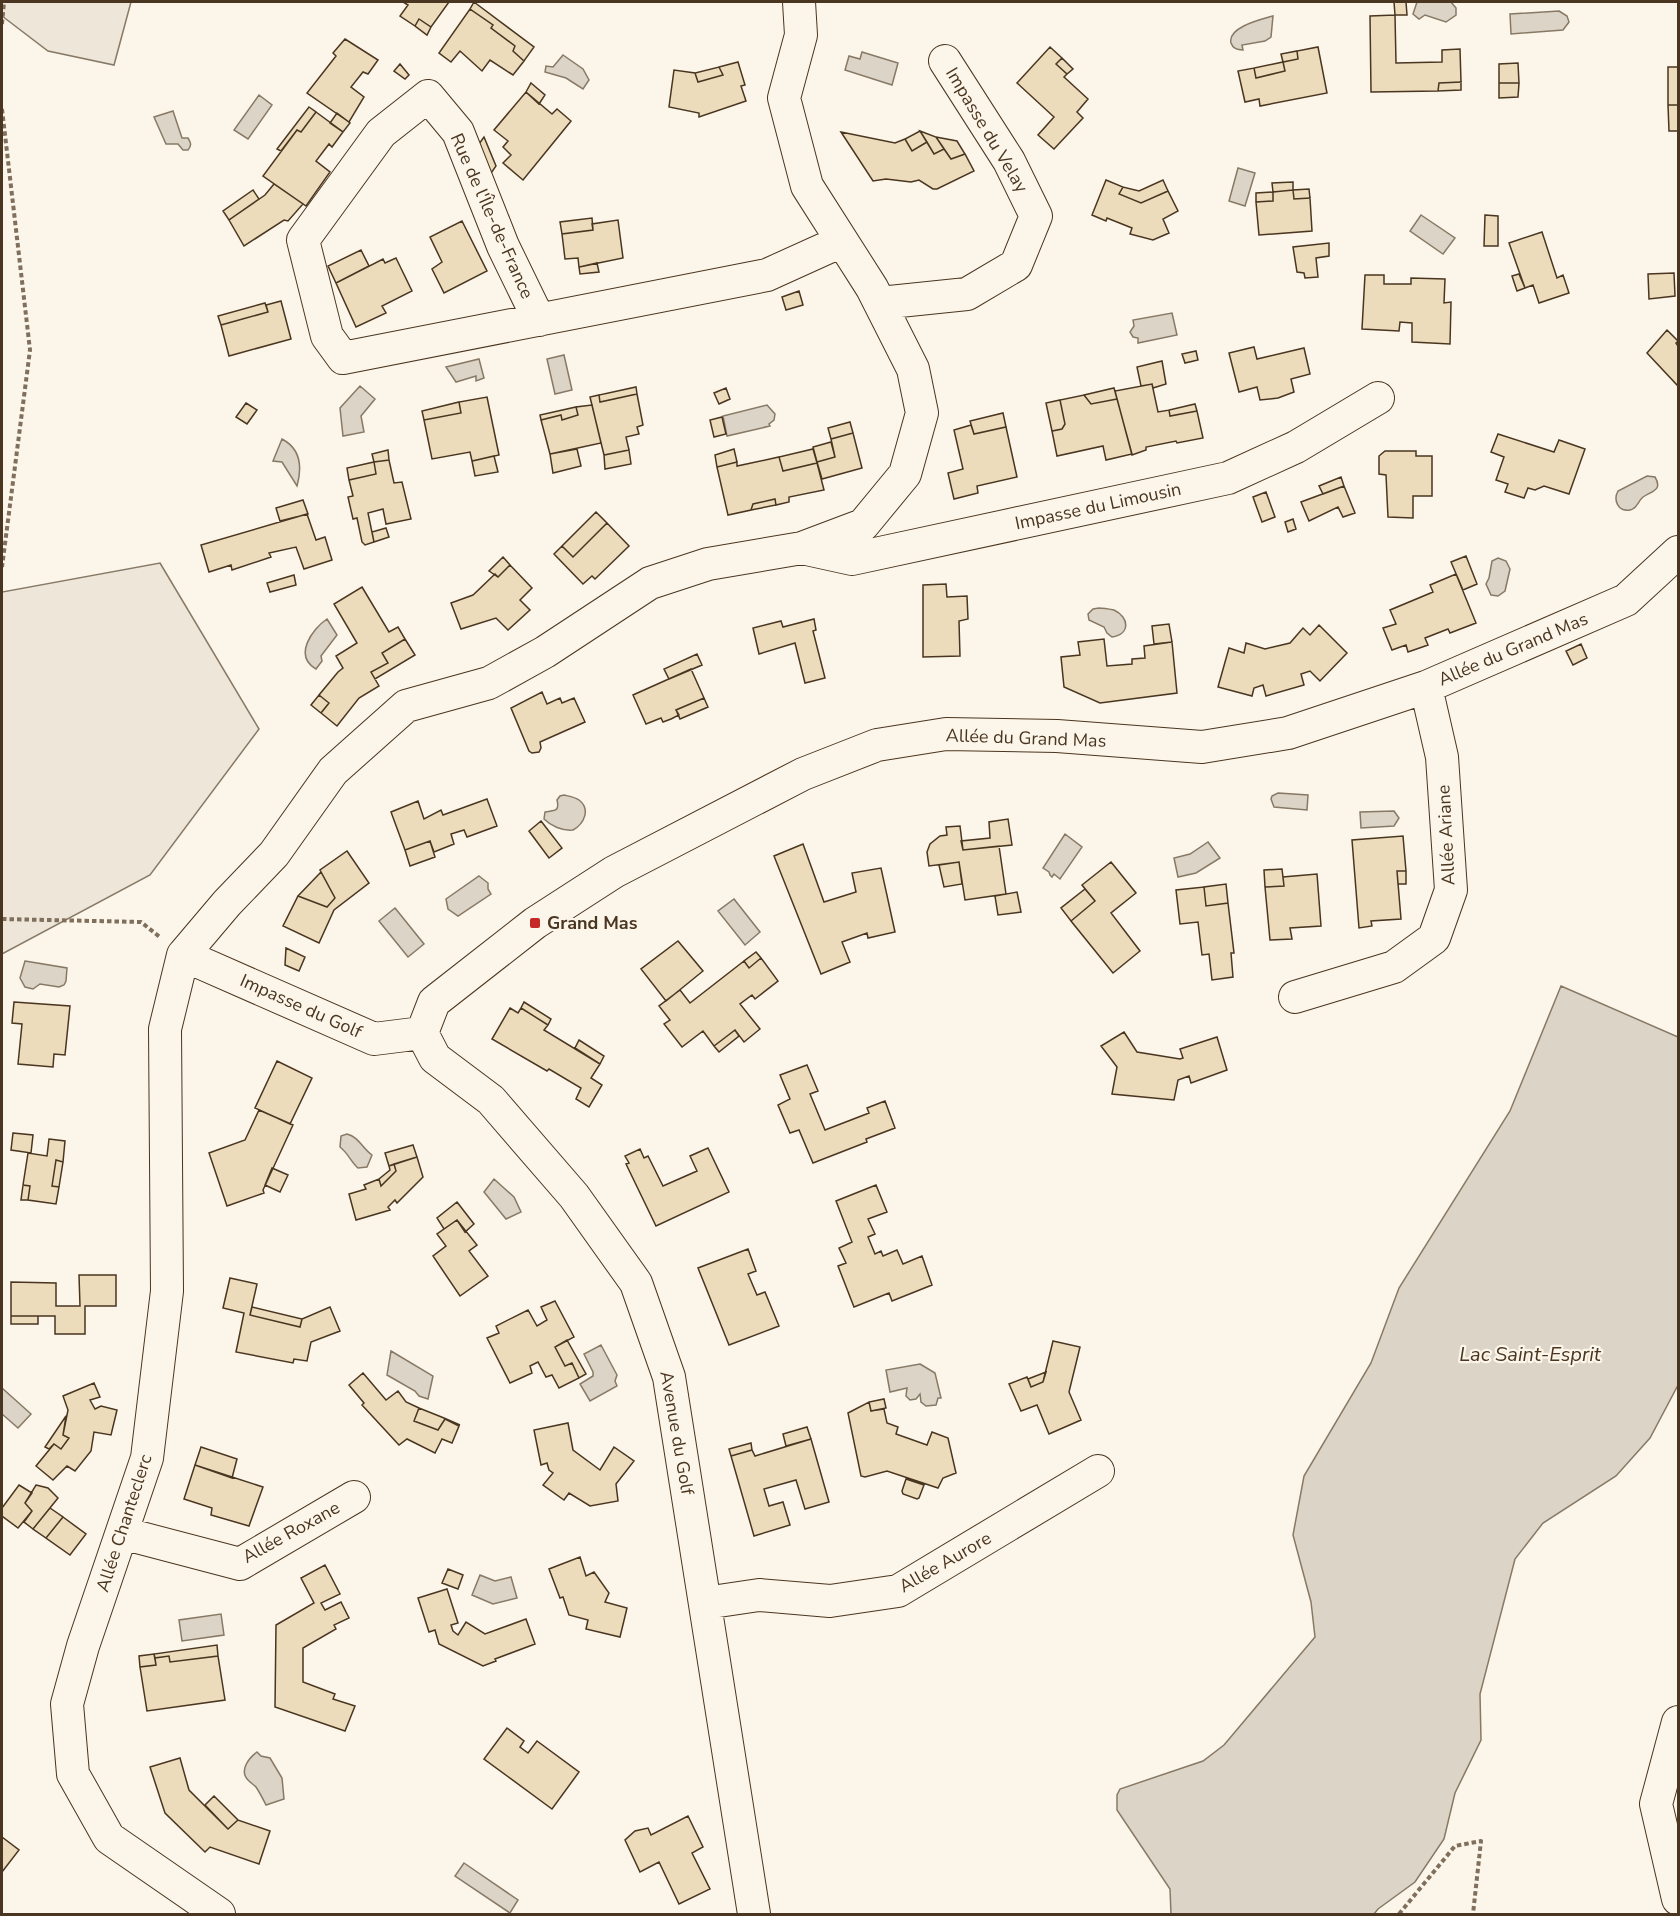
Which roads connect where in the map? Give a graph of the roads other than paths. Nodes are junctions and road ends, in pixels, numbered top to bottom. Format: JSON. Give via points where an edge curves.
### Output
{"nodes":[{"id":1,"x":799,"y":2,"type":"edge"},
{"id":2,"x":945,"y":61,"type":"dead end"},
{"id":3,"x":842,"y":241,"type":"junction"},
{"id":4,"x":880,"y":303,"type":"junction"},
{"id":5,"x":539,"y":320,"type":"junction"},
{"id":6,"x":1378,"y":398,"type":"dead end"},
{"id":7,"x":802,"y":548,"type":"junction"},
{"id":8,"x":1678,"y":552,"type":"edge"},
{"id":9,"x":1426,"y":687,"type":"junction"},
{"id":10,"x":183,"y":955,"type":"junction"},
{"id":11,"x":1295,"y":997,"type":"dead end"},
{"id":12,"x":422,"y":1034,"type":"junction"},
{"id":13,"x":1098,"y":1471,"type":"dead end"},
{"id":14,"x":354,"y":1497,"type":"dead end"},
{"id":15,"x":122,"y":1533,"type":"junction"},
{"id":16,"x":705,"y":1603,"type":"junction"},
{"id":17,"x":1678,"y":1722,"type":"edge"},
{"id":18,"x":1678,"y":1899,"type":"edge"},
{"id":19,"x":219,"y":1914,"type":"edge"},
{"id":20,"x":753,"y":1914,"type":"edge"}],
"edges":[{"from":1,"to":3,"type":"street","via":[[801,35],[784,98],[807,186]]},
{"from":2,"to":4,"type":"street","name":"Impasse du Velay","via":[[1009,161],[1036,216],[1016,266],[967,294]]},
{"from":3,"to":4,"type":"street"},
{"from":3,"to":5,"type":"street","name":"Rue de l'Île-de-France","via":[[767,274]]},
{"from":4,"to":7,"type":"street","via":[[913,369],[922,413],[905,474],[863,525]]},
{"from":5,"to":5,"type":"street","name":"Rue de l'Île-de-France","via":[[343,358],[327,336],[303,240],[381,133],[428,96],[458,132],[503,246]]},
{"from":6,"to":7,"type":"street","name":"Impasse du Limousin","via":[[1296,447],[1228,478],[852,560]]},
{"from":7,"to":10,"type":"street","via":[[708,564],[650,583],[545,652],[489,682],[406,706],[333,771],[274,854]]},
{"from":8,"to":9,"type":"street","name":"Allée du Grand Mas","via":[[1626,600]]},
{"from":9,"to":11,"type":"street","name":"Allée Ariane","via":[[1442,758],[1451,890],[1434,938],[1394,967]]},
{"from":9,"to":12,"type":"street","name":"Allée du Grand Mas","via":[[1288,733],[1202,747],[1057,736],[946,734],[877,745],[803,774],[614,872],[535,923],[434,1002]]},
{"from":10,"to":12,"type":"street","name":"Impasse du Golf","via":[[374,1039]]},
{"from":10,"to":15,"type":"street","name":"Allée Chanteclerc","via":[[165,1029],[167,1291],[147,1458]]},
{"from":12,"to":16,"type":"street","name":"Avenue du Golf","via":[[435,1058],[491,1100],[574,1196],[636,1283],[669,1377]]},
{"from":13,"to":16,"type":"street","name":"Allée Aurore","via":[[898,1591],[830,1601],[759,1595]]},
{"from":14,"to":15,"type":"street","name":"Allée Roxane","via":[[240,1564]]},
{"from":15,"to":19,"type":"street","name":"Allée Chanteclerc","via":[[83,1646],[68,1704],[73,1774],[109,1838]]},
{"from":16,"to":20,"type":"street","name":"Avenue du Golf"},
{"from":17,"to":18,"type":"street","via":[[1656,1804]]}]}
